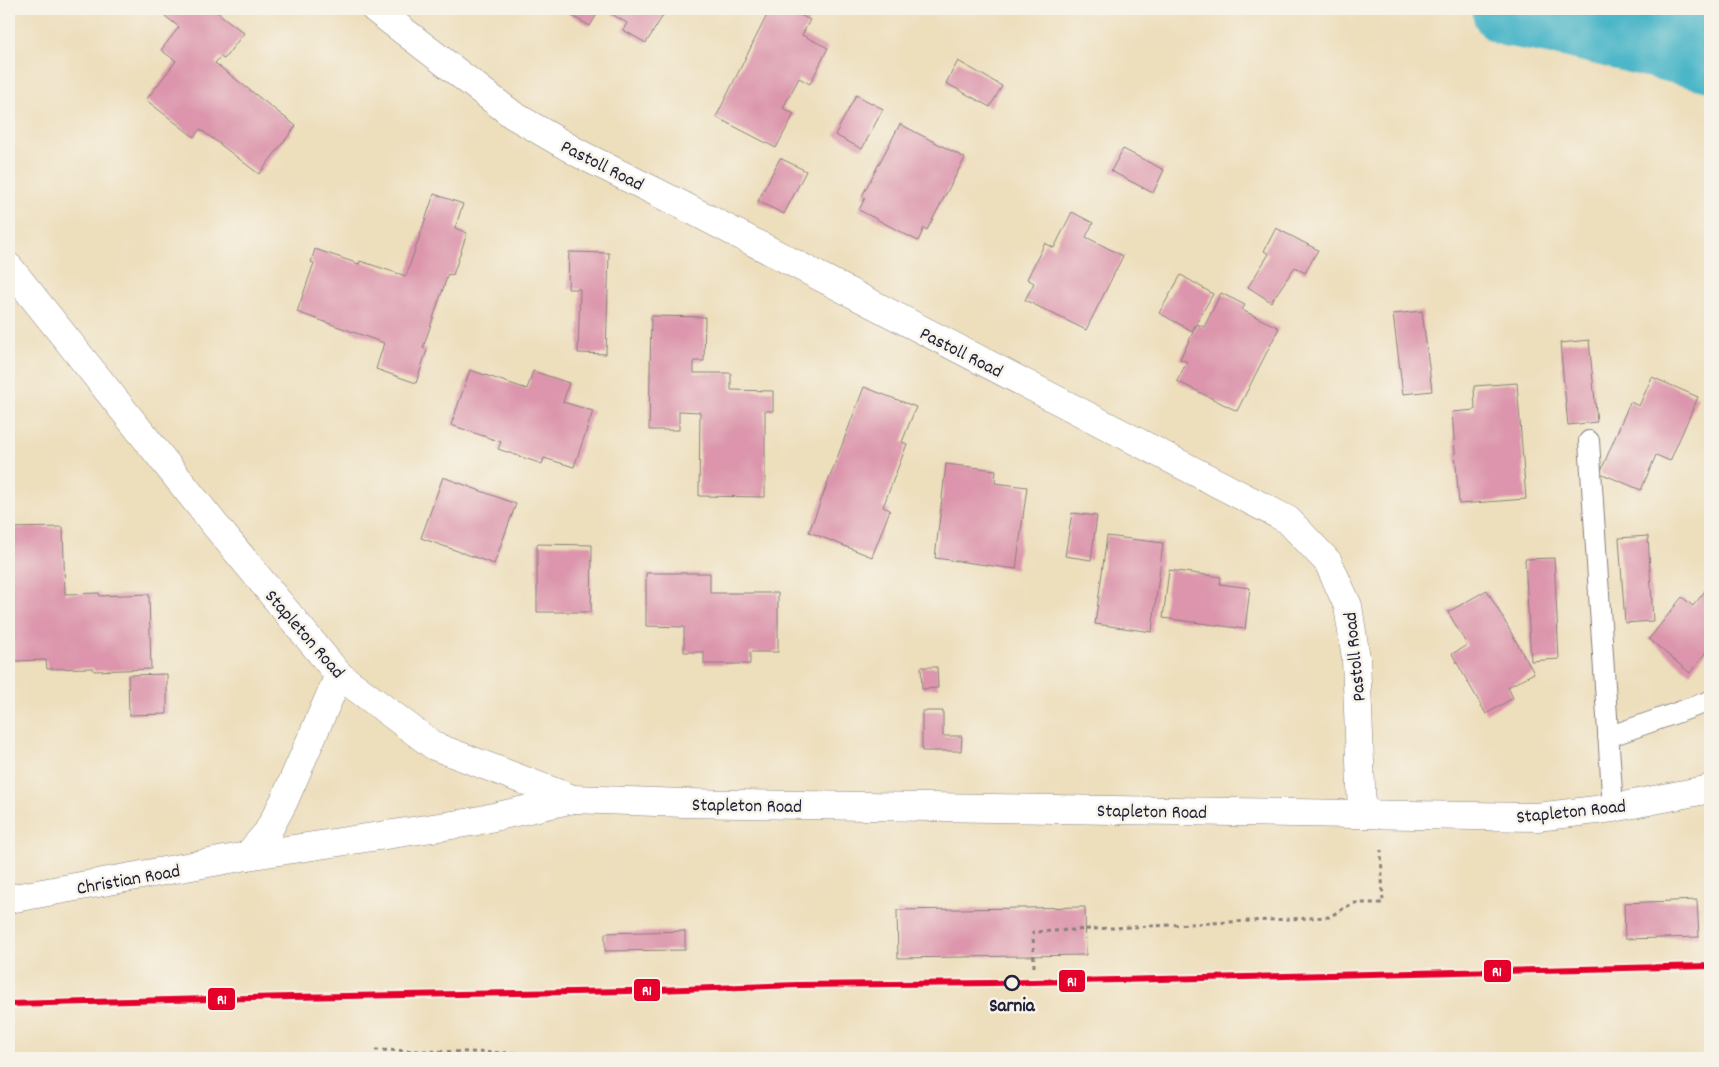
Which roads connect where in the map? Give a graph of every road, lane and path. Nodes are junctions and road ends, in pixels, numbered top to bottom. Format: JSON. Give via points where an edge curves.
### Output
{"nodes":[{"id":1,"x":375,"y":9,"type":"edge"},
{"id":2,"x":9,"y":267,"type":"edge"},
{"id":3,"x":1589,"y":441,"type":"dead end"},
{"id":4,"x":339,"y":675,"type":"junction"},
{"id":5,"x":1710,"y":701,"type":"edge"},
{"id":6,"x":1608,"y":737,"type":"junction"},
{"id":7,"x":1710,"y":789,"type":"edge"},
{"id":8,"x":573,"y":799,"type":"junction"},
{"id":9,"x":1612,"y":808,"type":"junction"},
{"id":10,"x":1371,"y":813,"type":"junction"},
{"id":11,"x":247,"y":856,"type":"junction"},
{"id":12,"x":9,"y":899,"type":"edge"},
{"id":13,"x":1034,"y":966,"type":"dead end"},
{"id":14,"x":375,"y":1050,"type":"dead end"},
{"id":15,"x":553,"y":1058,"type":"edge"}],
"edges":[{"from":1,"to":10,"type":"main road","name":"Pastoll Road","via":[[512,115],[580,154],[1288,520],[1328,562],[1348,606]]},
{"from":2,"to":4,"type":"main road","name":"Stapleton Road"},
{"from":3,"to":6,"type":"lane"},
{"from":4,"to":8,"type":"main road","name":"Stapleton Road","via":[[434,746]]},
{"from":4,"to":11,"type":"main road","via":[[284,801],[267,833]]},
{"from":5,"to":6,"type":"lane"},
{"from":6,"to":9,"type":"lane"},
{"from":7,"to":9,"type":"main road","name":"Stapleton Road"},
{"from":8,"to":10,"type":"main road","name":"Stapleton Road"},
{"from":8,"to":11,"type":"main road","name":"Christian Road","via":[[472,822]]},
{"from":9,"to":10,"type":"main road","name":"Stapleton Road","via":[[1537,817]]},
{"from":10,"to":13,"type":"path","via":[[1383,903],[1353,903],[1329,917],[1033,932]]},
{"from":11,"to":12,"type":"main road","name":"Christian Road"},
{"from":14,"to":15,"type":"path","via":[[516,1053]]}]}
